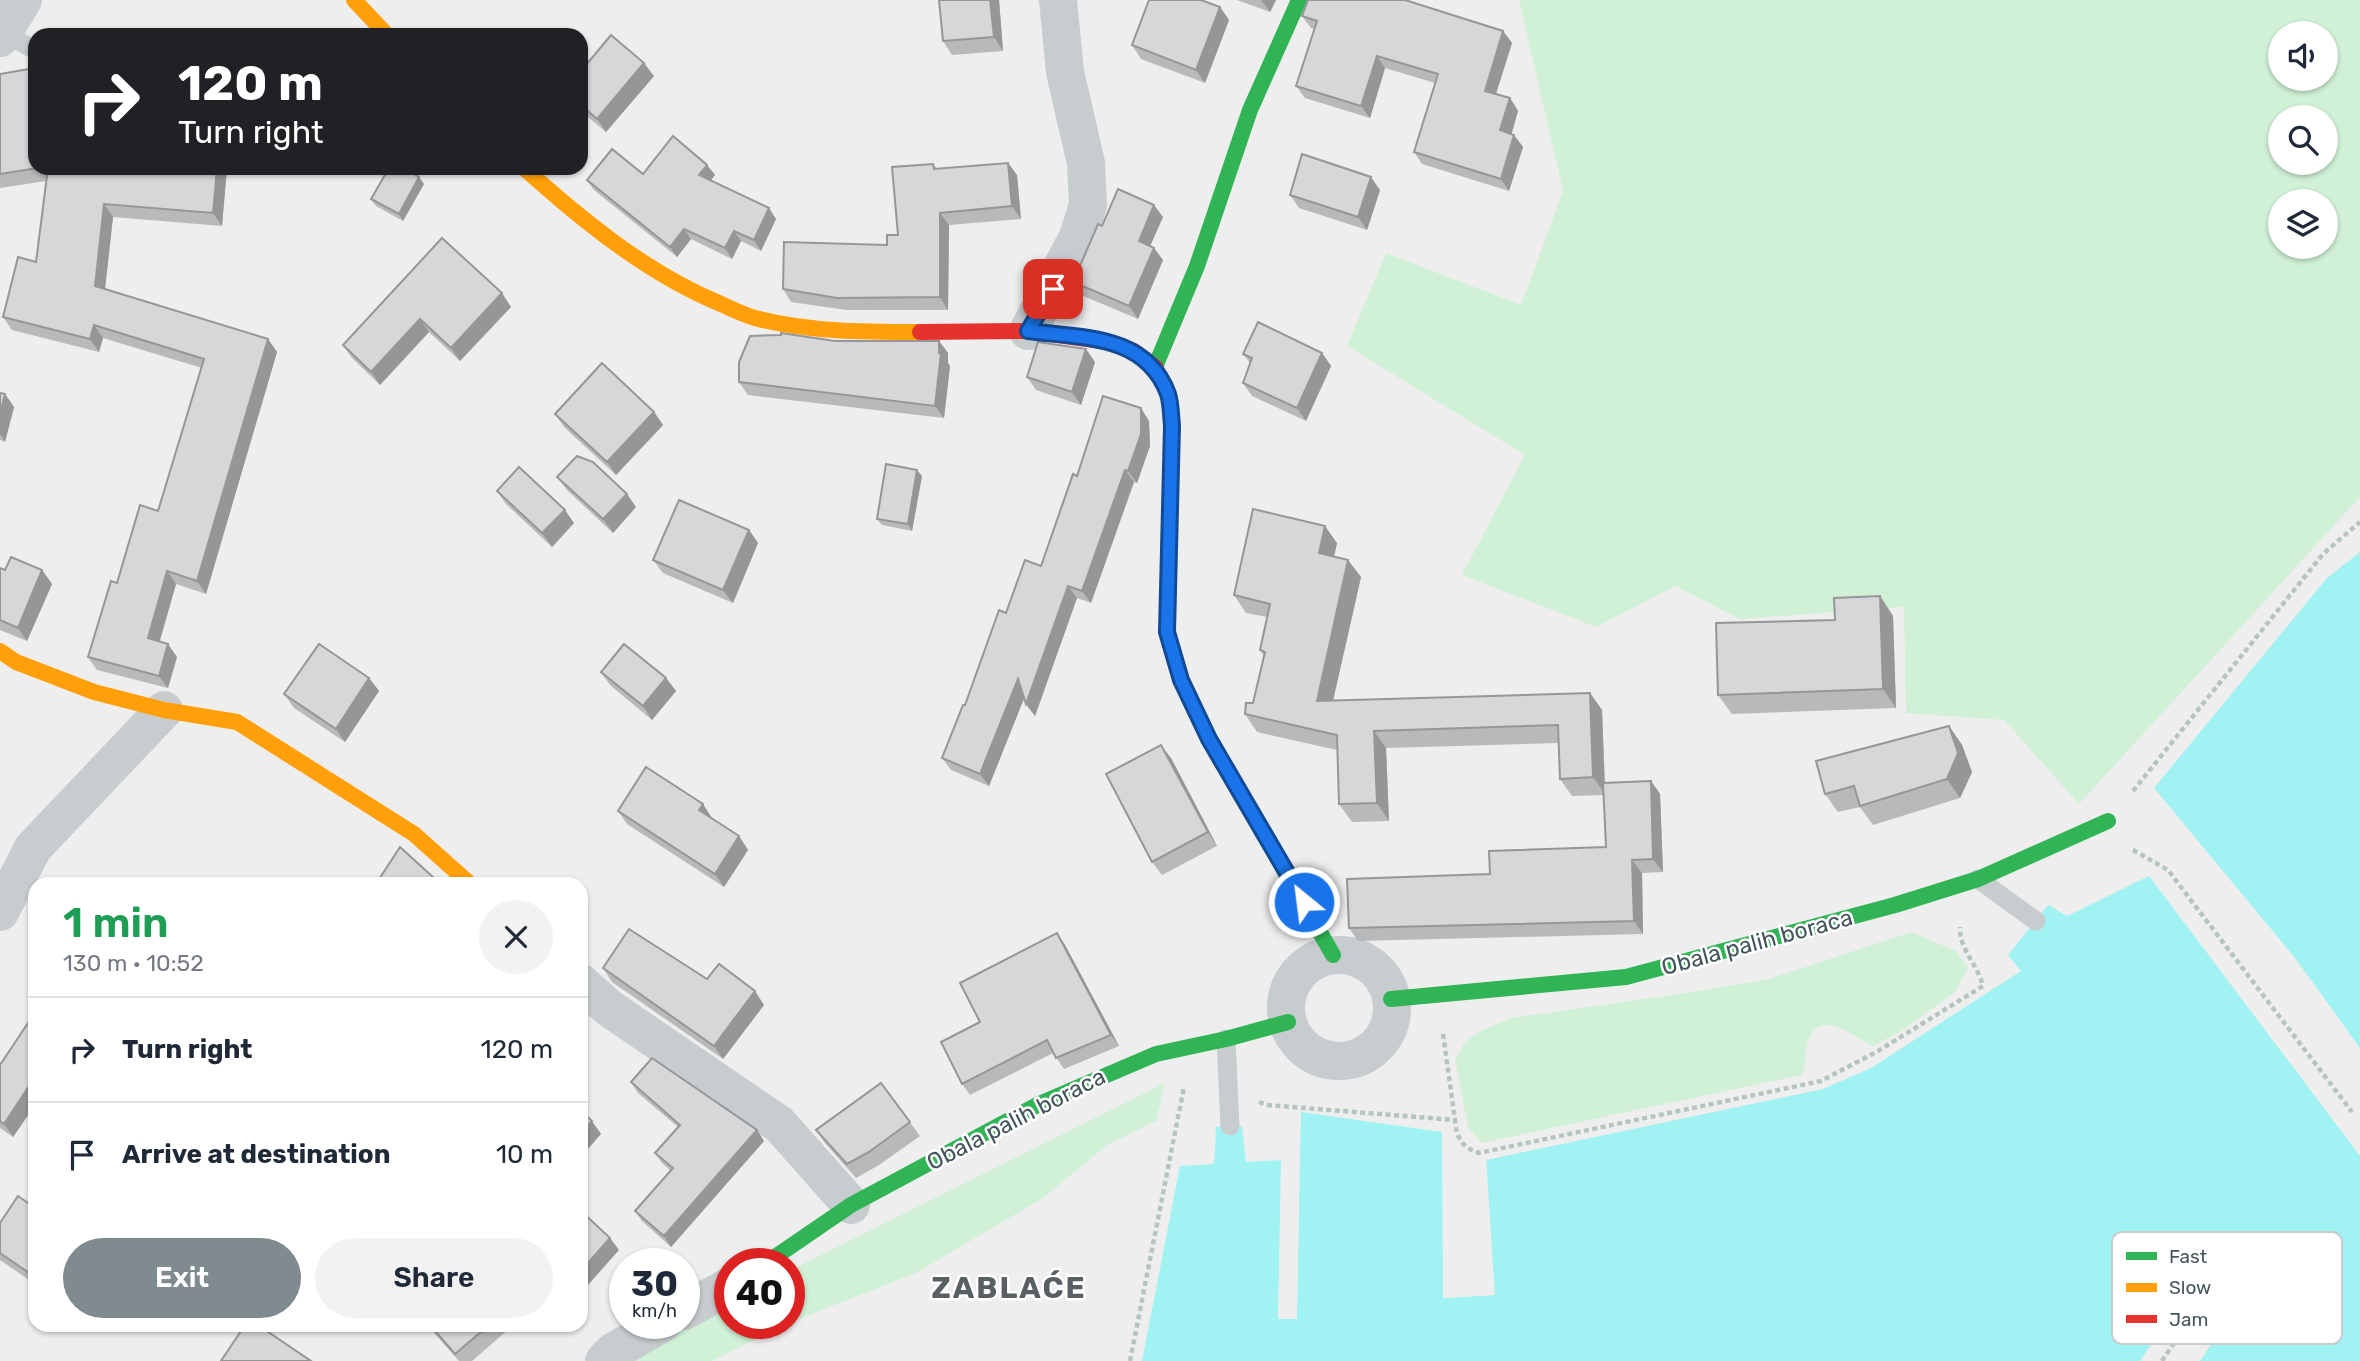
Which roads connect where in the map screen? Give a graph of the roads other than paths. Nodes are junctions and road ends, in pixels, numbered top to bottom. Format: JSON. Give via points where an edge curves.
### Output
{"nodes":[{"id":1,"x":23,"y":0,"type":"edge"},
{"id":2,"x":354,"y":0,"type":"edge"},
{"id":3,"x":1058,"y":0,"type":"edge"},
{"id":4,"x":1298,"y":0,"type":"edge"},
{"id":5,"x":380,"y":28,"type":"edge"},
{"id":6,"x":13,"y":41,"type":"edge"},
{"id":7,"x":532,"y":175,"type":"edge"},
{"id":8,"x":1028,"y":331,"type":"junction"},
{"id":9,"x":1155,"y":367,"type":"junction"},
{"id":10,"x":0,"y":651,"type":"edge"},
{"id":11,"x":164,"y":710,"type":"junction"},
{"id":12,"x":2108,"y":821,"type":"road end"},
{"id":13,"x":462,"y":877,"type":"edge"},
{"id":14,"x":1978,"y":879,"type":"junction"},
{"id":15,"x":0,"y":912,"type":"edge"},
{"id":16,"x":2036,"y":921,"type":"dead end"},
{"id":17,"x":1333,"y":955,"type":"junction"},
{"id":18,"x":588,"y":989,"type":"edge"},
{"id":19,"x":1391,"y":999,"type":"junction"},
{"id":20,"x":1288,"y":1022,"type":"junction"},
{"id":21,"x":1226,"y":1039,"type":"junction"},
{"id":22,"x":1230,"y":1126,"type":"dead end"},
{"id":23,"x":851,"y":1205,"type":"junction"},
{"id":24,"x":788,"y":1248,"type":"edge"},
{"id":25,"x":635,"y":1339,"type":"edge"},
{"id":26,"x":604,"y":1361,"type":"edge"}],
"edges":[{"from":1,"to":6,"type":"street"},
{"from":2,"to":5,"type":"street"},
{"from":3,"to":8,"type":"street","via":[[1065,72],[1086,163],[1088,205],[1078,237]]},
{"from":4,"to":9,"type":"street","via":[[1250,110]]},
{"from":7,"to":8,"type":"street","via":[[634,256],[687,290],[754,318],[844,332]]},
{"from":8,"to":9,"type":"street","via":[[1109,342],[1134,351]]},
{"from":9,"to":17,"type":"street","via":[[1169,396],[1172,426],[1167,632],[1181,680],[1209,739]]},
{"from":10,"to":11,"type":"street","via":[[16,662],[94,692]]},
{"from":11,"to":13,"type":"street","via":[[237,722],[415,834]]},
{"from":11,"to":15,"type":"street","via":[[33,848]]},
{"from":12,"to":14,"type":"street","name":"Obala palih boraca"},
{"from":14,"to":16,"type":"lane"},
{"from":14,"to":19,"type":"street","name":"Obala palih boraca","via":[[1626,977]]},
{"from":17,"to":19,"type":"street","via":[[1364,961],[1377,971]]},
{"from":17,"to":20,"type":"street","via":[[1303,968],[1292,982]]},
{"from":18,"to":23,"type":"street","via":[[779,1124]]},
{"from":19,"to":20,"type":"street","via":[[1387,1032],[1363,1056],[1347,1061],[1314,1055],[1300,1045]]},
{"from":20,"to":21,"type":"street","name":"Obala palih boraca"},
{"from":21,"to":22,"type":"lane"},
{"from":21,"to":23,"type":"street","name":"Obala palih boraca","via":[[1123,1066],[1039,1104]]},
{"from":23,"to":24,"type":"street","name":"Obala palih boraca"},
{"from":25,"to":26,"type":"street"}]}
